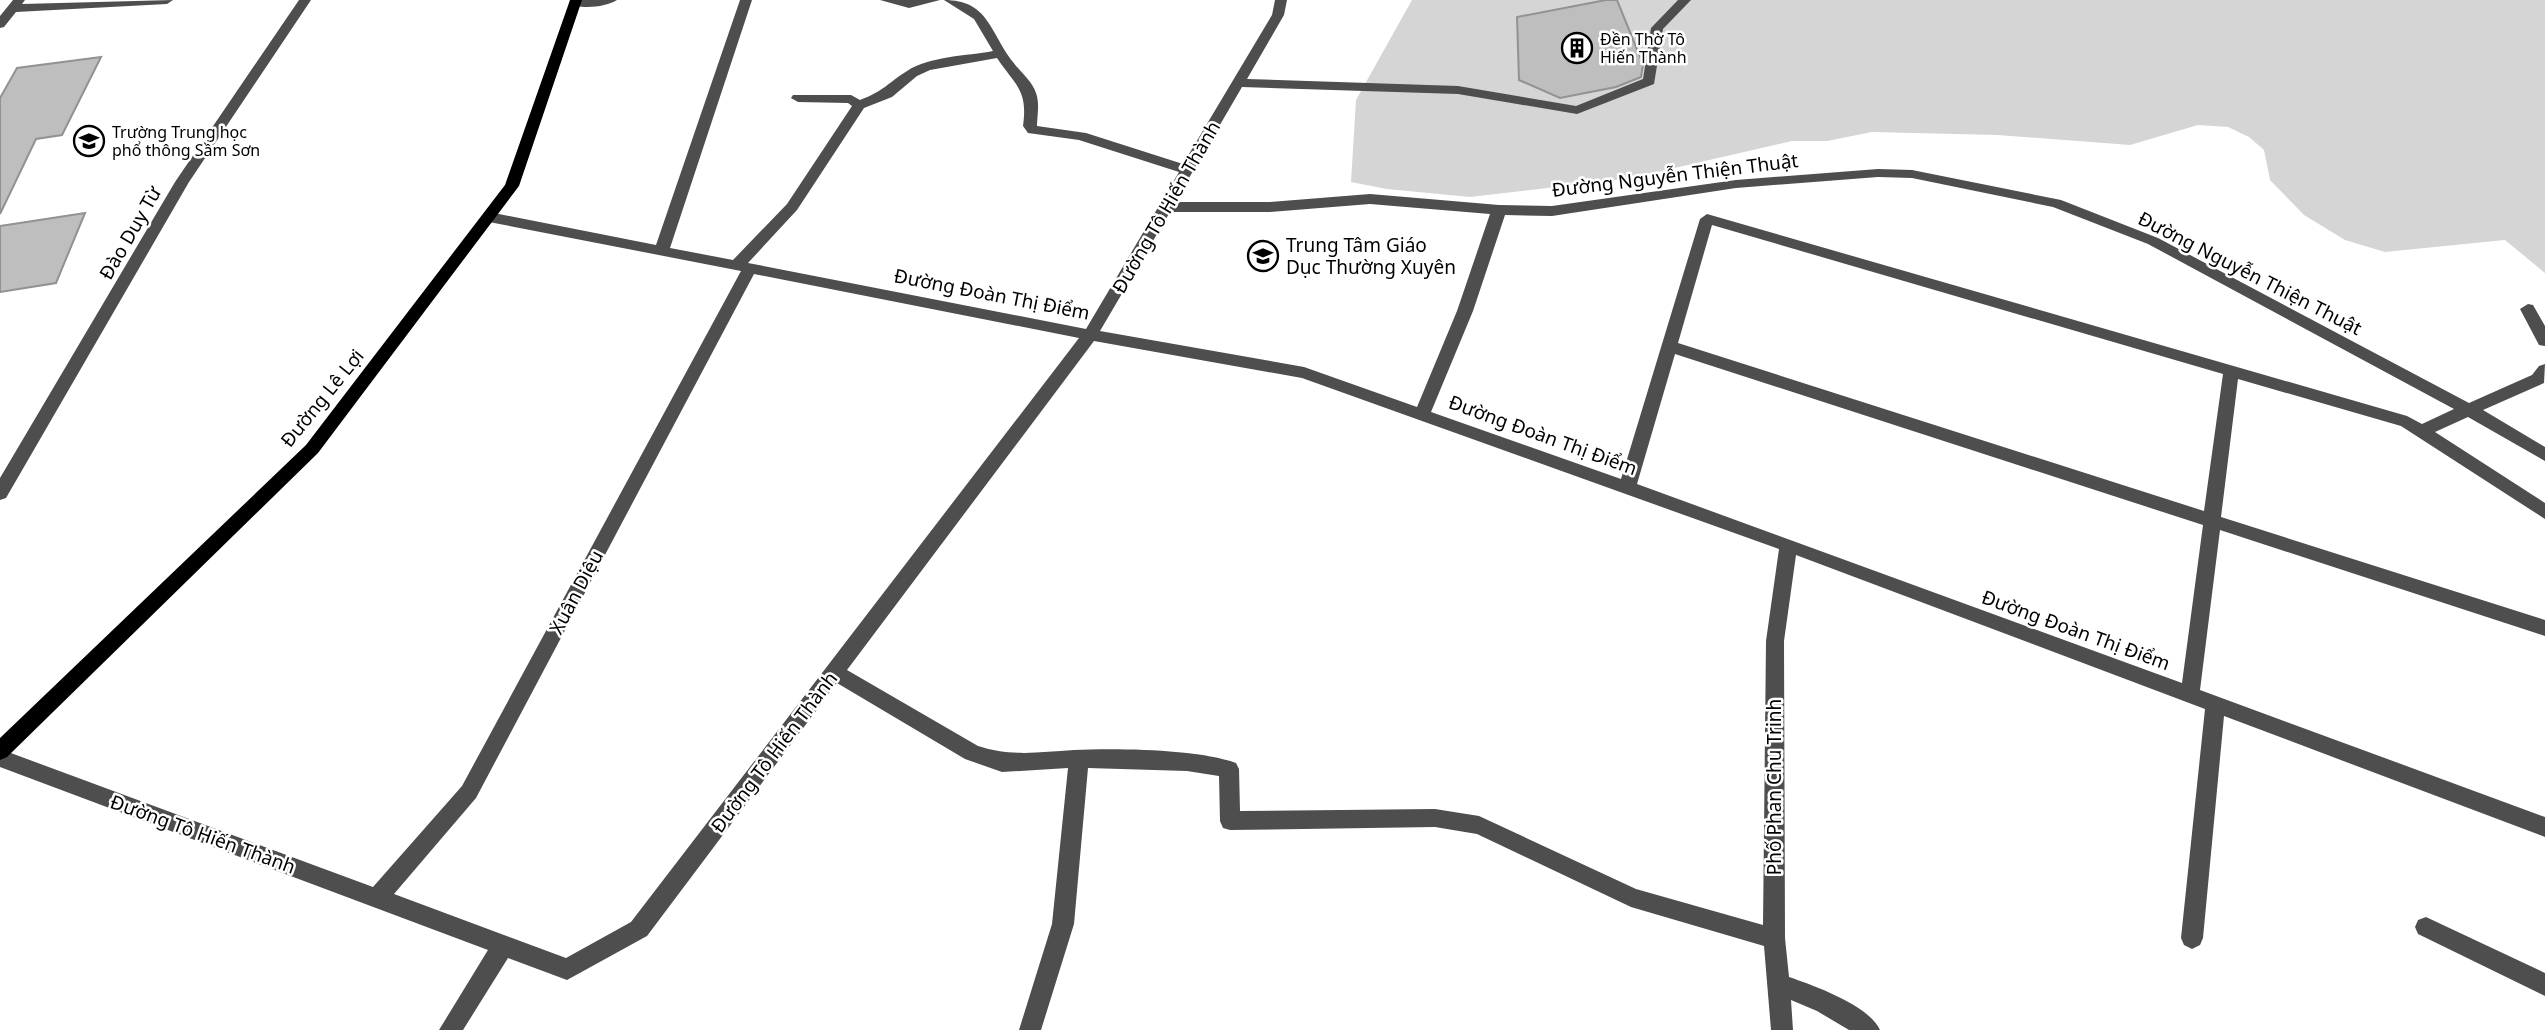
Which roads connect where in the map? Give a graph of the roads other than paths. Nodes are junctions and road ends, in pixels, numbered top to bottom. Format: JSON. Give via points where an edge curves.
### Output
{"nodes":[{"id":1,"x":167,"y":0,"type":"edge"},
{"id":2,"x":305,"y":0,"type":"edge"},
{"id":3,"x":611,"y":0,"type":"edge"},
{"id":4,"x":746,"y":0,"type":"edge"},
{"id":5,"x":886,"y":0,"type":"edge"},
{"id":6,"x":933,"y":0,"type":"edge"},
{"id":7,"x":1280,"y":0,"type":"edge"},
{"id":8,"x":1685,"y":0,"type":"edge"},
{"id":9,"x":956,"y":1,"type":"edge"},
{"id":10,"x":575,"y":2,"type":"edge"},
{"id":11,"x":16,"y":4,"type":"edge"},
{"id":12,"x":0,"y":24,"type":"edge"},
{"id":13,"x":1000,"y":54,"type":"junction"},
{"id":14,"x":1238,"y":83,"type":"junction"},
{"id":15,"x":798,"y":98,"type":"dead end"},
{"id":16,"x":859,"y":105,"type":"junction"},
{"id":17,"x":1187,"y":170,"type":"junction"},
{"id":18,"x":1165,"y":207,"type":"junction"},
{"id":19,"x":1499,"y":210,"type":"junction"},
{"id":20,"x":489,"y":216,"type":"junction"},
{"id":21,"x":663,"y":250,"type":"junction"},
{"id":22,"x":743,"y":266,"type":"junction"},
{"id":23,"x":2528,"y":309,"type":"dead end"},
{"id":24,"x":1090,"y":335,"type":"junction"},
{"id":25,"x":2545,"y":341,"type":"edge"},
{"id":26,"x":1669,"y":346,"type":"junction"},
{"id":27,"x":2545,"y":370,"type":"edge"},
{"id":28,"x":2231,"y":371,"type":"junction"},
{"id":29,"x":2467,"y":409,"type":"junction"},
{"id":30,"x":1422,"y":415,"type":"junction"},
{"id":31,"x":2421,"y":431,"type":"junction"},
{"id":32,"x":2545,"y":455,"type":"edge"},
{"id":33,"x":1627,"y":488,"type":"junction"},
{"id":34,"x":0,"y":493,"type":"edge"},
{"id":35,"x":2545,"y":512,"type":"edge"},
{"id":36,"x":2212,"y":520,"type":"junction"},
{"id":37,"x":1788,"y":545,"type":"junction"},
{"id":38,"x":2545,"y":628,"type":"edge"},
{"id":39,"x":834,"y":672,"type":"junction"},
{"id":40,"x":2190,"y":694,"type":"junction"},
{"id":41,"x":2215,"y":704,"type":"junction"},
{"id":42,"x":0,"y":751,"type":"edge"},
{"id":43,"x":0,"y":758,"type":"edge"},
{"id":44,"x":1079,"y":759,"type":"junction"},
{"id":45,"x":2545,"y":827,"type":"edge"},
{"id":46,"x":377,"y":898,"type":"junction"},
{"id":47,"x":2426,"y":927,"type":"dead end"},
{"id":48,"x":1774,"y":938,"type":"junction"},
{"id":49,"x":2192,"y":938,"type":"dead end"},
{"id":50,"x":504,"y":945,"type":"junction"},
{"id":51,"x":1778,"y":985,"type":"junction"},
{"id":52,"x":2545,"y":985,"type":"edge"},
{"id":53,"x":450,"y":1030,"type":"edge"},
{"id":54,"x":1030,"y":1030,"type":"edge"},
{"id":55,"x":1782,"y":1030,"type":"edge"},
{"id":56,"x":1869,"y":1030,"type":"edge"}],
"edges":[{"from":1,"to":11,"type":"street"},
{"from":2,"to":34,"type":"street","name":"Đào Duy Từ","via":[[182,182]]},
{"from":3,"to":10,"type":"street"},
{"from":4,"to":21,"type":"street"},
{"from":5,"to":6,"type":"street","via":[[909,4]]},
{"from":7,"to":14,"type":"street","name":"Đường Tô Hiến Thành","via":[[1278,15]]},
{"from":8,"to":14,"type":"street","via":[[1657,28],[1649,80],[1577,110],[1458,90]]},
{"from":9,"to":13,"type":"street","via":[[979,15]]},
{"from":10,"to":20,"type":"main road","name":"Đường Lê Lợi","via":[[512,186]]},
{"from":11,"to":12,"type":"street"},
{"from":13,"to":16,"type":"street","via":[[927,67],[887,94]]},
{"from":13,"to":17,"type":"street","via":[[1030,91],[1033,130],[1081,136]]},
{"from":14,"to":17,"type":"street","name":"Đường Tô Hiến Thành"},
{"from":15,"to":16,"type":"street","via":[[851,99]]},
{"from":16,"to":22,"type":"street","name":"Xuân Diệu","via":[[792,207]]},
{"from":17,"to":18,"type":"street","name":"Đường Tô Hiến Thành"},
{"from":18,"to":19,"type":"street","name":"Đường Nguyễn Thiện Thuật","via":[[1270,207],[1370,199]]},
{"from":18,"to":24,"type":"street","name":"Đường Tô Hiến Thành"},
{"from":19,"to":29,"type":"street","name":"Đường Nguyễn Thiện Thuật","via":[[1552,211],[1736,184],[1878,173],[1912,174],[2030,198],[2086,213],[2153,241]]},
{"from":19,"to":30,"type":"street","via":[[1465,311]]},
{"from":20,"to":21,"type":"street","name":"Đường Đoàn Thị Điểm"},
{"from":20,"to":42,"type":"main road","name":"Đường Lê Lợi","via":[[312,449]]},
{"from":21,"to":22,"type":"street","name":"Đường Đoàn Thị Điểm"},
{"from":22,"to":24,"type":"street","name":"Đường Đoàn Thị Điểm"},
{"from":22,"to":46,"type":"street","name":"Xuân Diệu","via":[[469,792]]},
{"from":23,"to":25,"type":"street"},
{"from":24,"to":30,"type":"street","name":"Đường Đoàn Thị Điểm","via":[[1304,373]]},
{"from":24,"to":39,"type":"street","name":"Đường Tô Hiến Thành"},
{"from":26,"to":28,"type":"street","via":[[1707,219]]},
{"from":26,"to":33,"type":"street"},
{"from":26,"to":36,"type":"street"},
{"from":27,"to":29,"type":"street","via":[[2538,379]]},
{"from":28,"to":31,"type":"street","via":[[2407,422]]},
{"from":28,"to":36,"type":"street"},
{"from":29,"to":31,"type":"street"},
{"from":29,"to":32,"type":"street","name":"Đường Nguyễn Thiện Thuật"},
{"from":30,"to":33,"type":"street","name":"Đường Đoàn Thị Điểm"},
{"from":31,"to":35,"type":"street"},
{"from":33,"to":37,"type":"street","name":"Đường Đoàn Thị Điểm"},
{"from":36,"to":38,"type":"street"},
{"from":36,"to":40,"type":"street"},
{"from":37,"to":40,"type":"street","name":"Đường Đoàn Thị Điểm"},
{"from":37,"to":48,"type":"street","name":"Phố Phan Chu Trinh","via":[[1775,641]]},
{"from":39,"to":44,"type":"street","via":[[972,753],[1002,763]]},
{"from":39,"to":50,"type":"street","name":"Đường Tô Hiến Thành","via":[[639,929],[567,969]]},
{"from":40,"to":41,"type":"street","name":"Đường Đoàn Thị Điểm"},
{"from":41,"to":45,"type":"street","name":"Đường Đoàn Thị Điểm"},
{"from":41,"to":49,"type":"street"},
{"from":43,"to":46,"type":"street","name":"Đường Tô Hiến Thành"},
{"from":44,"to":48,"type":"street","via":[[1187,762],[1229,769],[1230,821],[1435,818],[1479,825],[1658,908]]},
{"from":44,"to":54,"type":"street","via":[[1063,924]]},
{"from":46,"to":50,"type":"street","name":"Đường Tô Hiến Thành"},
{"from":47,"to":52,"type":"street"},
{"from":48,"to":51,"type":"street","name":"Phố Phan Chu Trinh"},
{"from":50,"to":53,"type":"street"},
{"from":51,"to":55,"type":"street","name":"Phố Phan Chu Trinh"},
{"from":51,"to":56,"type":"street","via":[[1812,994]]}]}
